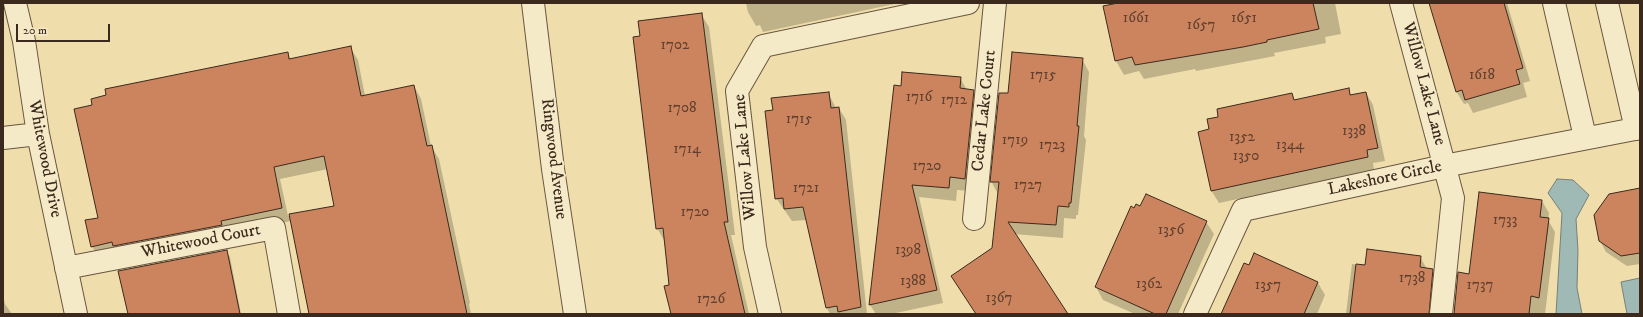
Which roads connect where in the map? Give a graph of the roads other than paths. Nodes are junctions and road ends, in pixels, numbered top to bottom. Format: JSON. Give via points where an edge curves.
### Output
{"nodes":[{"id":1,"x":15,"y":3,"type":"edge"},
{"id":2,"x":534,"y":3,"type":"edge"},
{"id":3,"x":968,"y":3,"type":"edge"},
{"id":4,"x":995,"y":3,"type":"edge"},
{"id":5,"x":1401,"y":3,"type":"edge"},
{"id":6,"x":1554,"y":3,"type":"edge"},
{"id":7,"x":1607,"y":3,"type":"edge"},
{"id":8,"x":1638,"y":128,"type":"edge"},
{"id":9,"x":38,"y":134,"type":"junction"},
{"id":10,"x":1585,"y":137,"type":"junction"},
{"id":11,"x":3,"y":138,"type":"edge"},
{"id":12,"x":1444,"y":166,"type":"junction"},
{"id":13,"x":974,"y":219,"type":"dead end"},
{"id":14,"x":66,"y":268,"type":"junction"},
{"id":15,"x":76,"y":314,"type":"edge"},
{"id":16,"x":289,"y":314,"type":"edge"},
{"id":17,"x":575,"y":314,"type":"edge"},
{"id":18,"x":770,"y":314,"type":"edge"},
{"id":19,"x":1195,"y":314,"type":"edge"},
{"id":20,"x":1441,"y":314,"type":"edge"}],
"edges":[{"from":1,"to":9,"type":"street","name":"Whitewood Drive","via":[[24,41]]},
{"from":2,"to":17,"type":"street","name":"Ringwood Avenue","via":[[553,169]]},
{"from":3,"to":18,"type":"street","name":"Willow Lake Lane","via":[[763,46],[736,92],[754,247]]},
{"from":4,"to":13,"type":"street","name":"Cedar Lake Court"},
{"from":5,"to":12,"type":"street","name":"Willow Lake Lane"},
{"from":6,"to":10,"type":"street"},
{"from":7,"to":8,"type":"street"},
{"from":8,"to":10,"type":"street","name":"Lakeshore Circle"},
{"from":9,"to":11,"type":"street"},
{"from":9,"to":14,"type":"street","name":"Whitewood Drive"},
{"from":10,"to":12,"type":"street","name":"Lakeshore Circle"},
{"from":12,"to":19,"type":"street","name":"Lakeshore Circle","via":[[1243,210]]},
{"from":12,"to":20,"type":"street","name":"Willow Lake Lane","via":[[1454,198]]},
{"from":14,"to":15,"type":"street","name":"Whitewood Drive"},
{"from":14,"to":16,"type":"street","name":"Whitewood Court","via":[[274,228]]}]}
